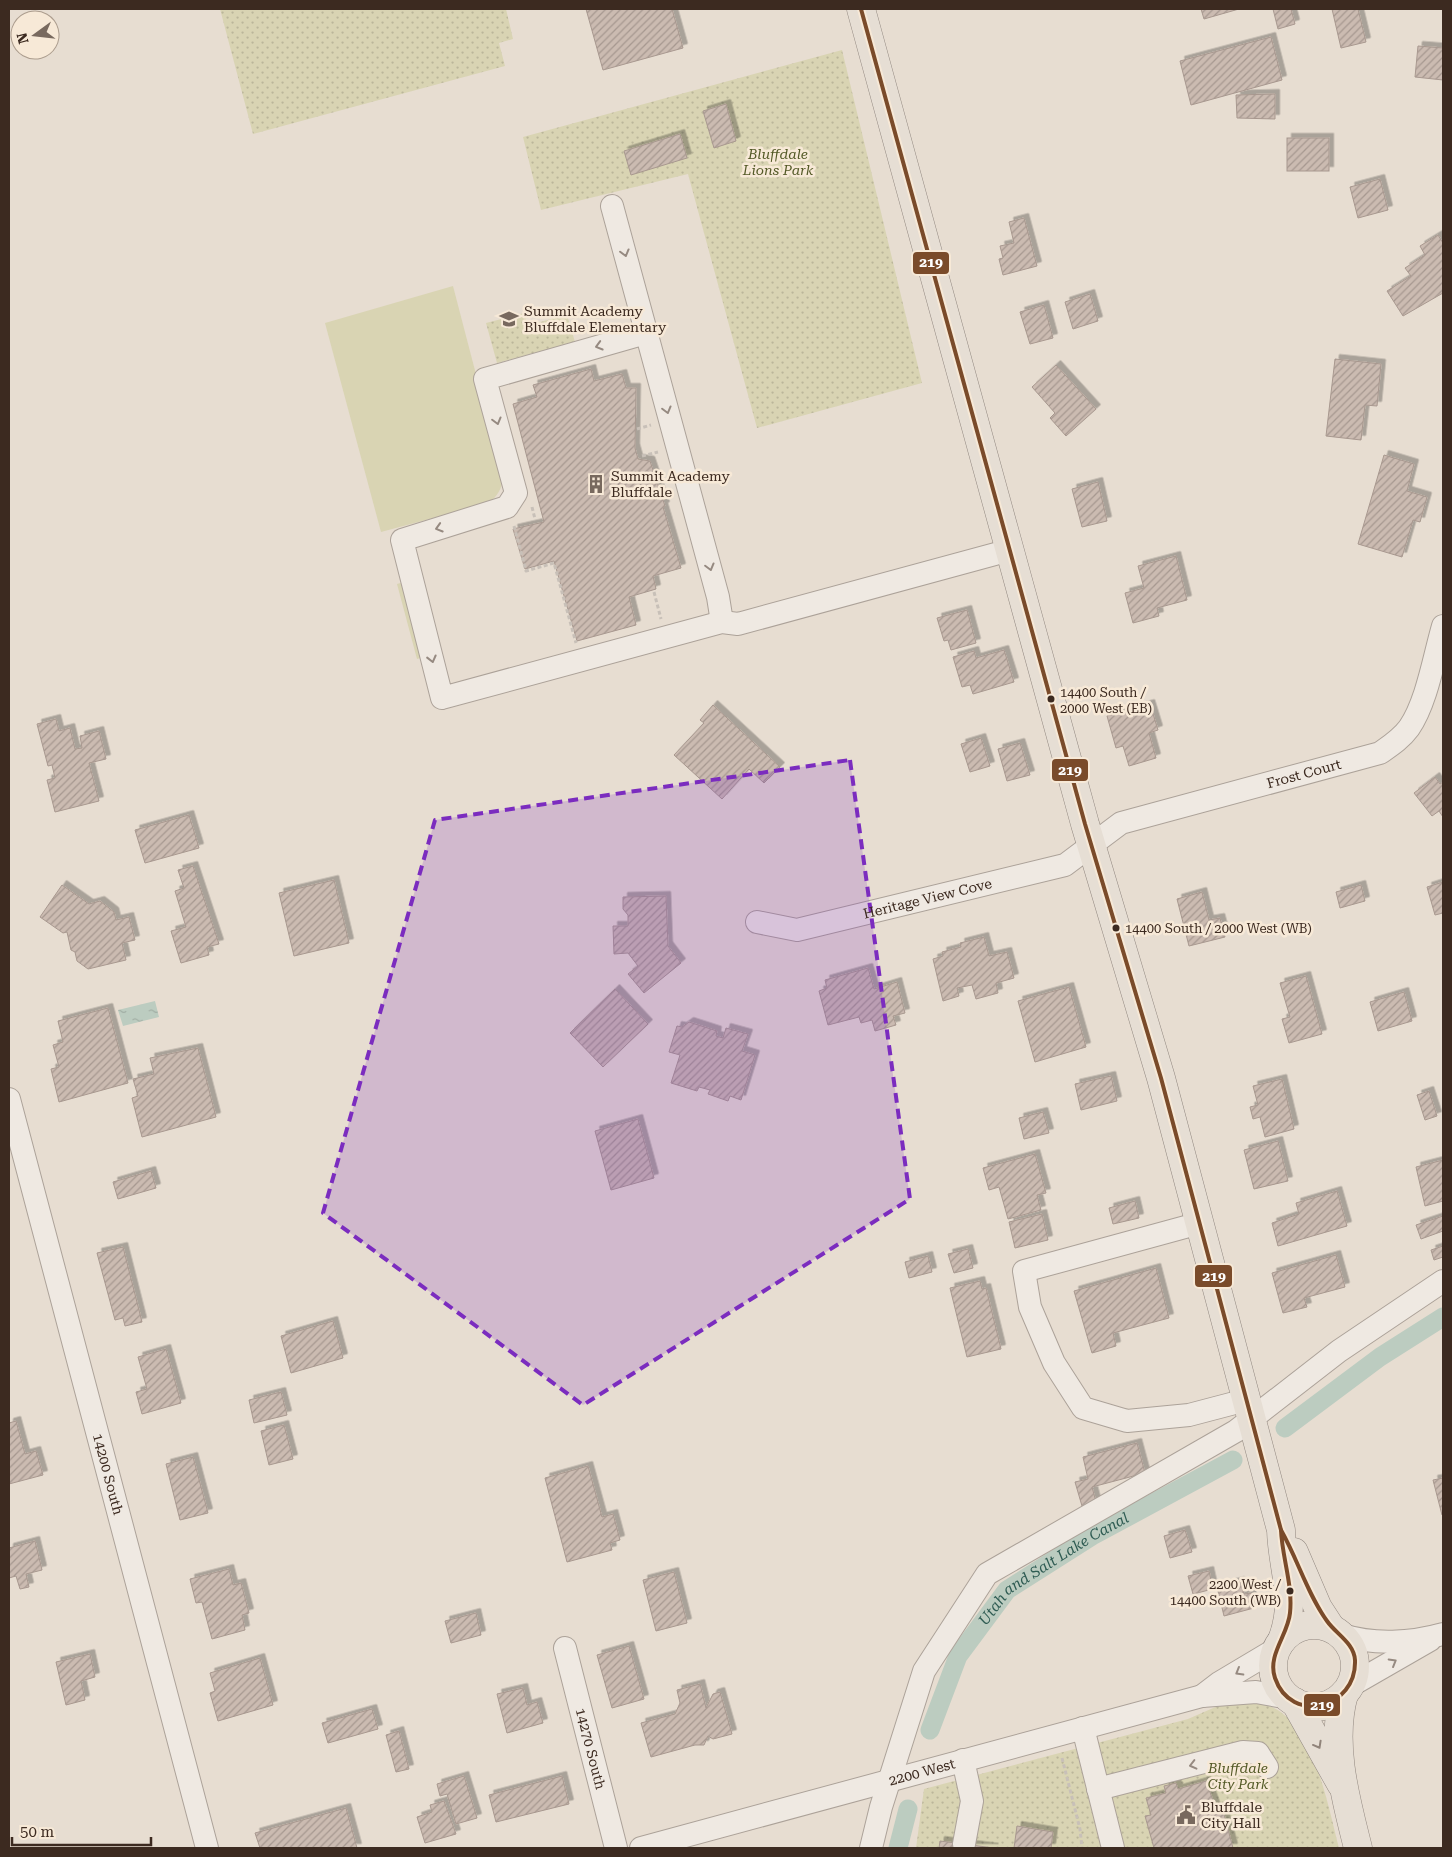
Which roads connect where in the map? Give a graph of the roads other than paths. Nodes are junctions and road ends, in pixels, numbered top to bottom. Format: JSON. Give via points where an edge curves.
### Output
{"nodes":[{"id":1,"x":862,"y":9,"type":"edge"},
{"id":2,"x":612,"y":206,"type":"dead end"},
{"id":3,"x":646,"y":333,"type":"junction"},
{"id":4,"x":1010,"y":550,"type":"junction"},
{"id":5,"x":722,"y":622,"type":"junction"},
{"id":6,"x":1443,"y":626,"type":"edge"},
{"id":7,"x":1091,"y":845,"type":"junction"},
{"id":8,"x":757,"y":922,"type":"dead end"},
{"id":9,"x":9,"y":1099,"type":"edge"},
{"id":10,"x":1200,"y":1223,"type":"junction"},
{"id":11,"x":1443,"y":1281,"type":"edge"},
{"id":12,"x":1248,"y":1410,"type":"junction"},
{"id":13,"x":1281,"y":1530,"type":"junction"},
{"id":14,"x":1337,"y":1632,"type":"junction"},
{"id":15,"x":1440,"y":1635,"type":"edge"},
{"id":16,"x":1279,"y":1644,"type":"junction"},
{"id":17,"x":565,"y":1648,"type":"dead end"},
{"id":18,"x":1347,"y":1690,"type":"junction"},
{"id":19,"x":1202,"y":1696,"type":"junction"},
{"id":20,"x":1292,"y":1700,"type":"junction"},
{"id":21,"x":1083,"y":1728,"type":"junction"},
{"id":22,"x":963,"y":1760,"type":"junction"},
{"id":23,"x":1267,"y":1767,"type":"dead end"},
{"id":24,"x":889,"y":1781,"type":"junction"},
{"id":25,"x":1343,"y":1787,"type":"junction"},
{"id":26,"x":1098,"y":1789,"type":"junction"},
{"id":27,"x":964,"y":1844,"type":"dead end"},
{"id":28,"x":207,"y":1848,"type":"edge"},
{"id":29,"x":616,"y":1848,"type":"edge"},
{"id":30,"x":641,"y":1848,"type":"edge"},
{"id":31,"x":872,"y":1848,"type":"edge"},
{"id":32,"x":1113,"y":1848,"type":"edge"},
{"id":33,"x":1358,"y":1848,"type":"edge"}],
"edges":[{"from":1,"to":4,"type":"main road"},
{"from":2,"to":3,"type":"street","one_way":true},
{"from":3,"to":5,"type":"street","one_way":true},
{"from":3,"to":5,"type":"street","one_way":true,"via":[[485,379],[516,493],[507,507],[402,540],[442,698]]},
{"from":4,"to":5,"type":"street","via":[[738,624]]},
{"from":4,"to":7,"type":"main road"},
{"from":6,"to":7,"type":"street","name":"Frost Court","via":[[1418,712],[1408,729],[1380,753],[1121,823]]},
{"from":7,"to":8,"type":"street","name":"Heritage View Cove","via":[[1066,865],[797,930]]},
{"from":7,"to":10,"type":"main road"},
{"from":9,"to":28,"type":"street","name":"14200 South"},
{"from":10,"to":12,"type":"main road"},
{"from":10,"to":12,"type":"street","via":[[1024,1271],[1030,1307],[1054,1363],[1083,1408],[1127,1421]]},
{"from":11,"to":12,"type":"street"},
{"from":12,"to":13,"type":"main road"},
{"from":12,"to":24,"type":"street","via":[[1236,1431],[987,1574],[924,1671]]},
{"from":13,"to":14,"type":"main road","via":[[1293,1549],[1318,1608]]},
{"from":13,"to":16,"type":"main road","via":[[1290,1613]]},
{"from":14,"to":15,"type":"street","via":[[1361,1641],[1384,1643]]},
{"from":14,"to":16,"type":"main road","via":[[1318,1624],[1304,1625]]},
{"from":14,"to":18,"type":"main road","via":[[1350,1646],[1354,1658],[1355,1671]]},
{"from":18,"to":15,"type":"street","one_way":true},
{"from":16,"to":19,"type":"street","name":"2200 West","one_way":true},
{"from":16,"to":20,"type":"main road","via":[[1273,1664],[1274,1677],[1280,1689]]},
{"from":17,"to":29,"type":"street","name":"14270 South"},
{"from":18,"to":20,"type":"main road","via":[[1334,1702],[1323,1706],[1311,1707]]},
{"from":18,"to":25,"type":"main road","via":[[1338,1725]]},
{"from":19,"to":20,"type":"street","name":"2200 West","via":[[1256,1692]]},
{"from":19,"to":21,"type":"street","name":"2200 West"},
{"from":20,"to":25,"type":"main road","one_way":true},
{"from":21,"to":22,"type":"street","name":"2200 West"},
{"from":21,"to":26,"type":"street"},
{"from":22,"to":24,"type":"street","name":"2200 West"},
{"from":22,"to":27,"type":"street","via":[[972,1801]]},
{"from":23,"to":26,"type":"street","one_way":true,"via":[[1258,1753],[1244,1752]]},
{"from":24,"to":30,"type":"street","name":"2200 West"},
{"from":24,"to":31,"type":"street"},
{"from":25,"to":33,"type":"main road"},
{"from":26,"to":32,"type":"street"}]}
